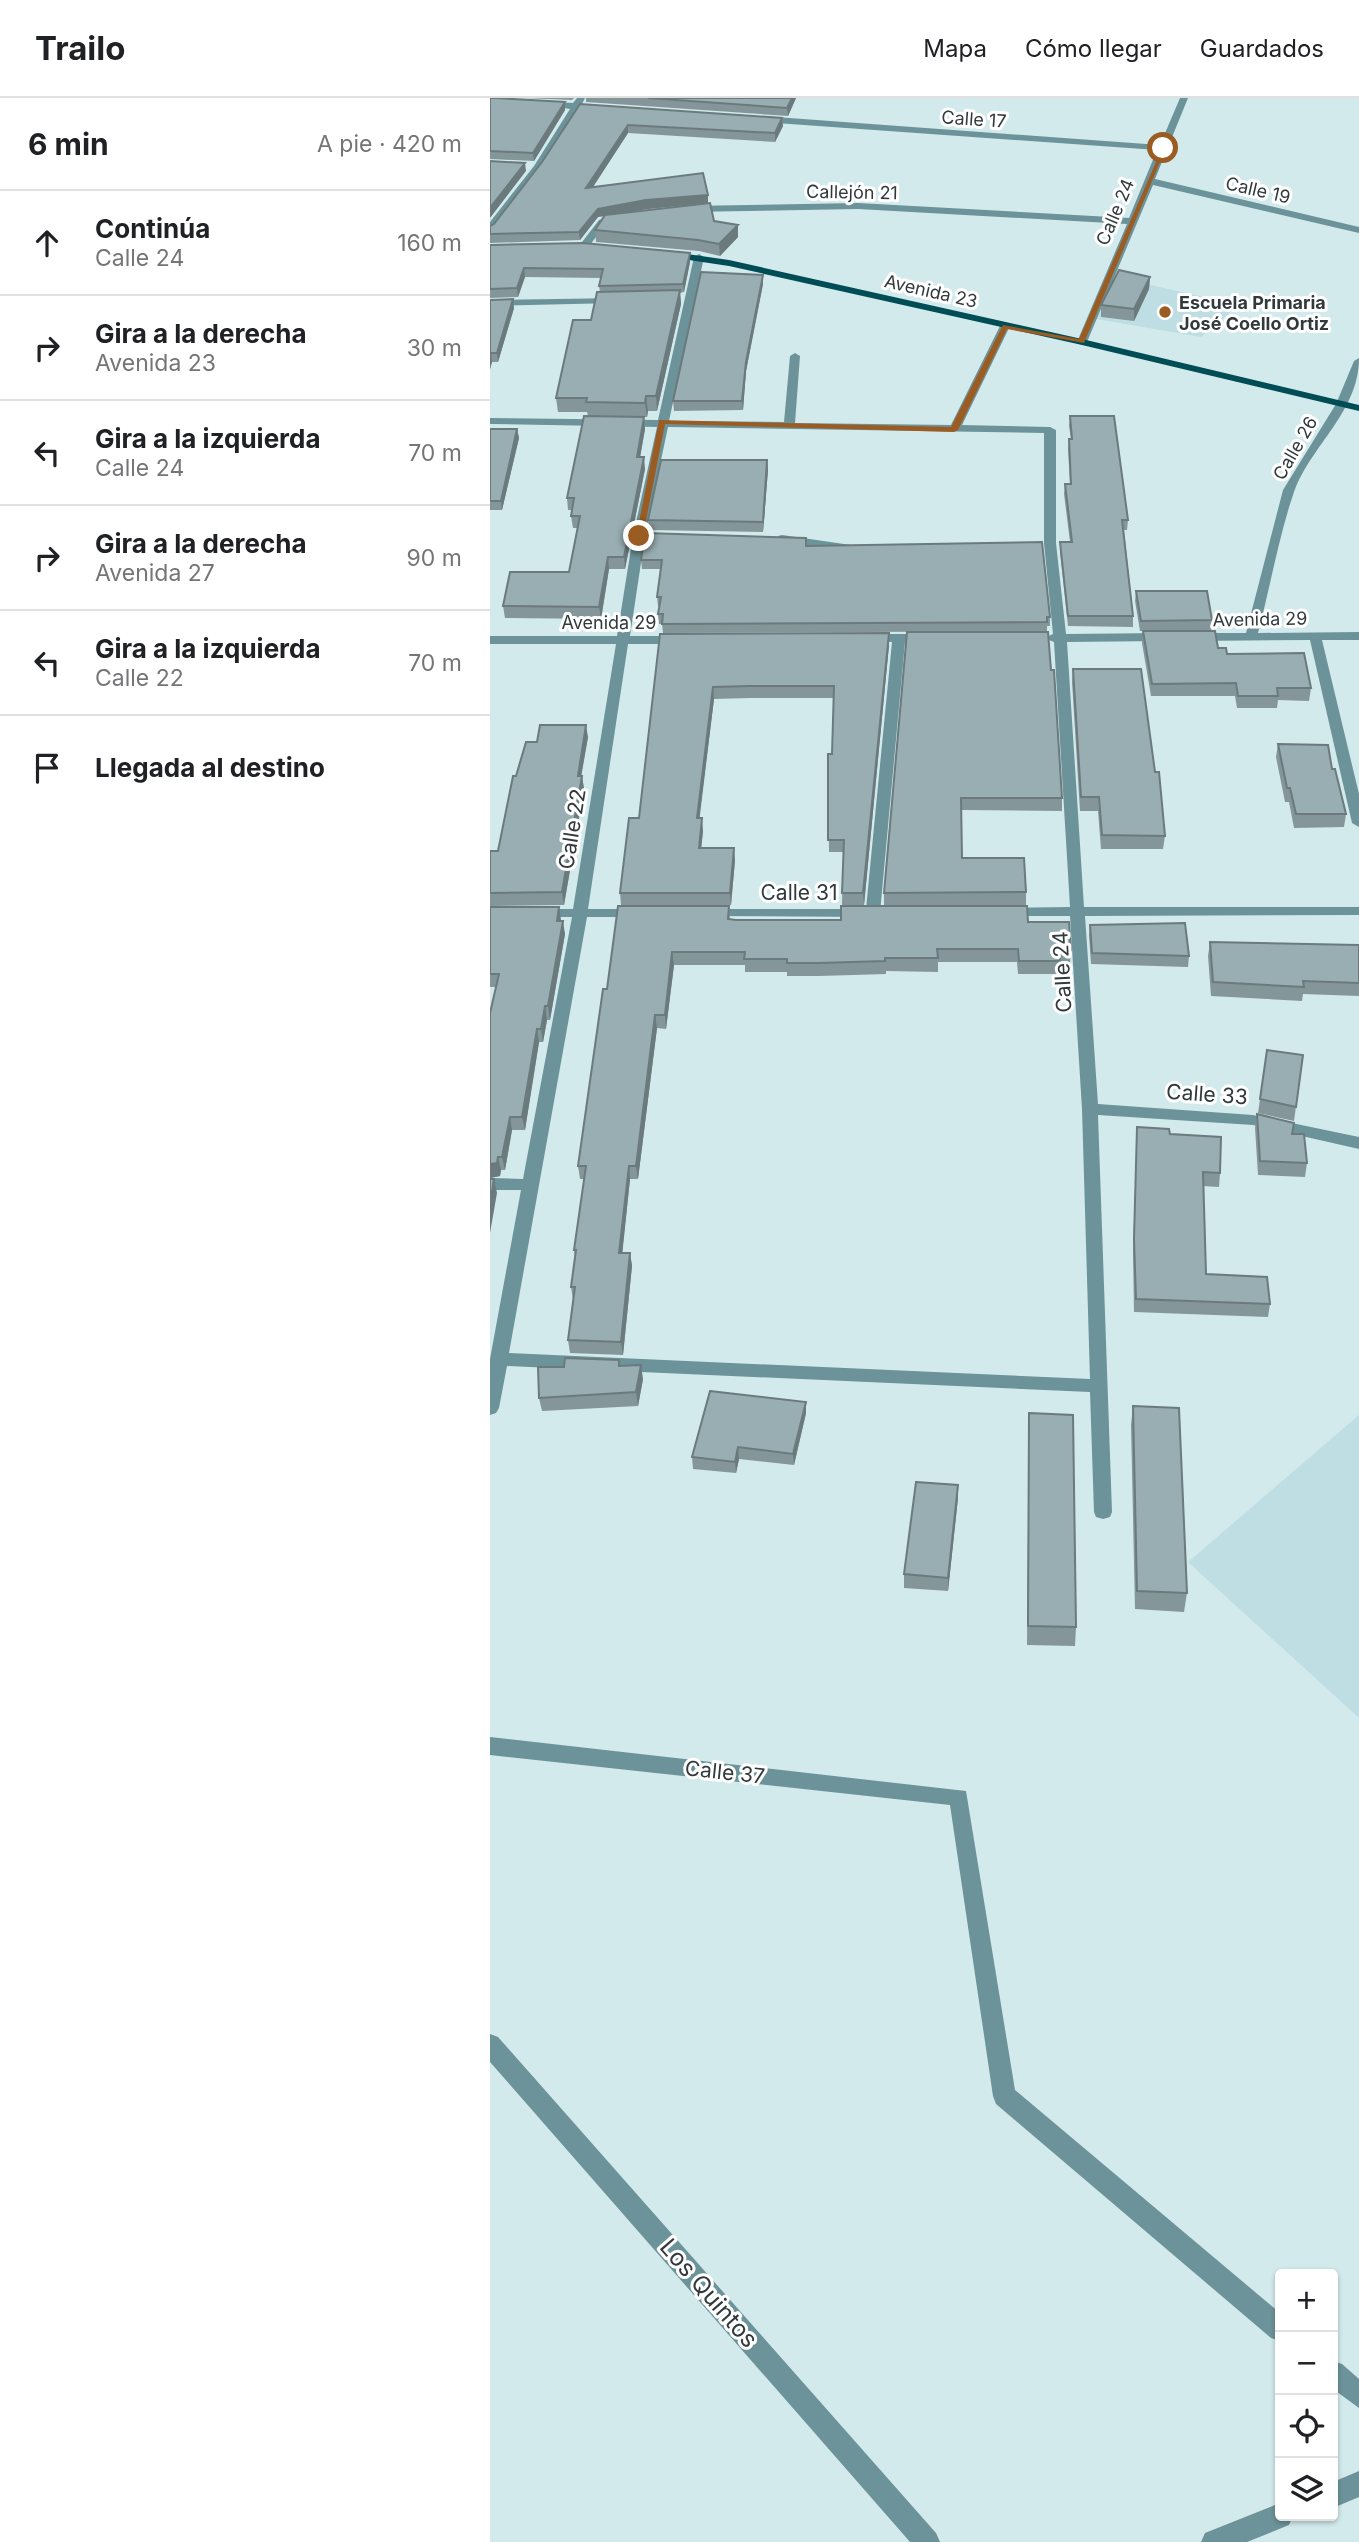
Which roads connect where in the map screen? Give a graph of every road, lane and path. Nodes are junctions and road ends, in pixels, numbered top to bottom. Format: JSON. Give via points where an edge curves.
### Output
{"nodes":[{"id":1,"x":1184,"y":98,"type":"edge"},
{"id":2,"x":527,"y":102,"type":"edge"},
{"id":3,"x":579,"y":102,"type":"edge"},
{"id":4,"x":617,"y":109,"type":"edge"},
{"id":5,"x":753,"y":119,"type":"edge"},
{"id":6,"x":1163,"y":148,"type":"junction"},
{"id":7,"x":526,"y":166,"type":"edge"},
{"id":8,"x":538,"y":167,"type":"junction"},
{"id":9,"x":1149,"y":181,"type":"junction"},
{"id":10,"x":671,"y":211,"type":"edge"},
{"id":11,"x":625,"y":217,"type":"edge"},
{"id":12,"x":1132,"y":221,"type":"junction"},
{"id":13,"x":490,"y":229,"type":"edge"},
{"id":14,"x":1359,"y":230,"type":"edge"},
{"id":15,"x":571,"y":246,"type":"edge"},
{"id":16,"x":589,"y":246,"type":"joint"},
{"id":17,"x":651,"y":252,"type":"edge"},
{"id":18,"x":699,"y":257,"type":"junction"},
{"id":19,"x":625,"y":300,"type":"edge"},
{"id":20,"x":490,"y":303,"type":"edge"},
{"id":21,"x":1005,"y":326,"type":"junction"},
{"id":22,"x":1082,"y":342,"type":"junction"},
{"id":23,"x":795,"y":356,"type":"dead end"},
{"id":24,"x":1359,"y":361,"type":"edge"},
{"id":25,"x":1342,"y":404,"type":"junction"},
{"id":26,"x":1359,"y":408,"type":"edge"},
{"id":27,"x":490,"y":421,"type":"edge"},
{"id":28,"x":662,"y":422,"type":"junction"},
{"id":29,"x":789,"y":426,"type":"junction"},
{"id":30,"x":954,"y":430,"type":"junction"},
{"id":31,"x":772,"y":539,"type":"edge"},
{"id":32,"x":871,"y":548,"type":"edge"},
{"id":33,"x":1315,"y":636,"type":"junction"},
{"id":34,"x":1359,"y":636,"type":"edge"},
{"id":35,"x":1251,"y":637,"type":"junction"},
{"id":36,"x":857,"y":638,"type":"edge"},
{"id":37,"x":899,"y":638,"type":"junction"},
{"id":38,"x":939,"y":638,"type":"edge"},
{"id":39,"x":1033,"y":638,"type":"edge"},
{"id":40,"x":1060,"y":638,"type":"junction"},
{"id":41,"x":692,"y":639,"type":"edge"},
{"id":42,"x":490,"y":640,"type":"edge"},
{"id":43,"x":623,"y":640,"type":"junction"},
{"id":44,"x":1359,"y":823,"type":"edge"},
{"id":45,"x":1359,"y":911,"type":"edge"},
{"id":46,"x":580,"y":912,"type":"junction"},
{"id":47,"x":997,"y":912,"type":"edge"},
{"id":48,"x":1080,"y":912,"type":"junction"},
{"id":49,"x":650,"y":913,"type":"edge"},
{"id":50,"x":692,"y":913,"type":"edge"},
{"id":51,"x":490,"y":914,"type":"edge"},
{"id":52,"x":1090,"y":1109,"type":"junction"},
{"id":53,"x":1359,"y":1143,"type":"edge"},
{"id":54,"x":490,"y":1184,"type":"edge"},
{"id":55,"x":531,"y":1185,"type":"junction"},
{"id":56,"x":500,"y":1359,"type":"junction"},
{"id":57,"x":1101,"y":1386,"type":"junction"},
{"id":58,"x":490,"y":1408,"type":"edge"},
{"id":59,"x":1103,"y":1512,"type":"dead end"},
{"id":60,"x":490,"y":1746,"type":"edge"},
{"id":61,"x":490,"y":2045,"type":"edge"},
{"id":62,"x":1275,"y":2325,"type":"edge"},
{"id":63,"x":1338,"y":2377,"type":"edge"},
{"id":64,"x":1359,"y":2395,"type":"edge"},
{"id":65,"x":1359,"y":2484,"type":"edge"},
{"id":66,"x":1338,"y":2493,"type":"edge"},
{"id":67,"x":1275,"y":2518,"type":"edge"},
{"id":68,"x":928,"y":2542,"type":"edge"},
{"id":69,"x":1214,"y":2542,"type":"edge"}],
"edges":[{"from":1,"to":6,"type":"street","name":"Calle 24"},
{"from":2,"to":3,"type":"street"},
{"from":3,"to":4,"type":"street"},
{"from":3,"to":8,"type":"street"},
{"from":5,"to":6,"type":"street","name":"Calle 17"},
{"from":6,"to":9,"type":"street","name":"Calle 24"},
{"from":7,"to":8,"type":"street"},
{"from":8,"to":13,"type":"street"},
{"from":9,"to":12,"type":"street","name":"Calle 24"},
{"from":9,"to":14,"type":"street","name":"Calle 19"},
{"from":10,"to":12,"type":"street","name":"Callejón 21","via":[[858,206]]},
{"from":11,"to":16,"type":"street","via":[[602,222]]},
{"from":12,"to":22,"type":"street","name":"Calle 24"},
{"from":15,"to":16,"type":"main road"},
{"from":17,"to":18,"type":"main road","name":"Avenida 23"},
{"from":18,"to":21,"type":"main road","name":"Avenida 23"},
{"from":18,"to":28,"type":"street","name":"Calle 22"},
{"from":19,"to":20,"type":"street"},
{"from":21,"to":22,"type":"main road","name":"Avenida 23"},
{"from":21,"to":30,"type":"street"},
{"from":22,"to":25,"type":"main road","name":"Avenida 23"},
{"from":23,"to":29,"type":"street"},
{"from":24,"to":25,"type":"street","name":"Calle 26"},
{"from":25,"to":26,"type":"main road","name":"Avenida 23"},
{"from":25,"to":35,"type":"street","name":"Calle 26","via":[[1289,490]]},
{"from":27,"to":28,"type":"street"},
{"from":28,"to":29,"type":"street"},
{"from":28,"to":43,"type":"street","name":"Calle 22","via":[[646,536]]},
{"from":29,"to":30,"type":"street"},
{"from":30,"to":40,"type":"street","name":"Calle 24","via":[[1050,430],[1043,543]]},
{"from":31,"to":32,"type":"street","via":[[799,539],[843,549]]},
{"from":33,"to":34,"type":"street","name":"Avenida 29"},
{"from":33,"to":35,"type":"street","name":"Avenida 29"},
{"from":33,"to":44,"type":"street"},
{"from":35,"to":40,"type":"street","name":"Avenida 29"},
{"from":36,"to":37,"type":"street"},
{"from":37,"to":38,"type":"street"},
{"from":37,"to":50,"type":"street","name":"Calle 31","via":[[880,913]]},
{"from":39,"to":40,"type":"street","name":"Avenida 29"},
{"from":40,"to":48,"type":"street","name":"Calle 24"},
{"from":41,"to":43,"type":"street","name":"Avenida 29"},
{"from":42,"to":43,"type":"street","name":"Avenida 29"},
{"from":43,"to":46,"type":"street","name":"Calle 22"},
{"from":45,"to":48,"type":"street"},
{"from":46,"to":49,"type":"street"},
{"from":46,"to":51,"type":"street"},
{"from":46,"to":55,"type":"street","name":"Calle 22"},
{"from":47,"to":48,"type":"street"},
{"from":48,"to":52,"type":"street","name":"Calle 24"},
{"from":52,"to":53,"type":"street","name":"Calle 33","via":[[1252,1120]]},
{"from":52,"to":57,"type":"street","name":"Calle 24"},
{"from":54,"to":55,"type":"street"},
{"from":55,"to":56,"type":"street","name":"Calle 22"},
{"from":56,"to":57,"type":"street"},
{"from":56,"to":58,"type":"street","name":"Calle 22"},
{"from":57,"to":59,"type":"street","name":"Calle 24"},
{"from":60,"to":62,"type":"street","name":"Calle 37","via":[[960,1797],[1004,2096]]},
{"from":61,"to":68,"type":"street","name":"Los Quintos"},
{"from":63,"to":64,"type":"street"},
{"from":65,"to":66,"type":"street"},
{"from":67,"to":69,"type":"street"}]}
